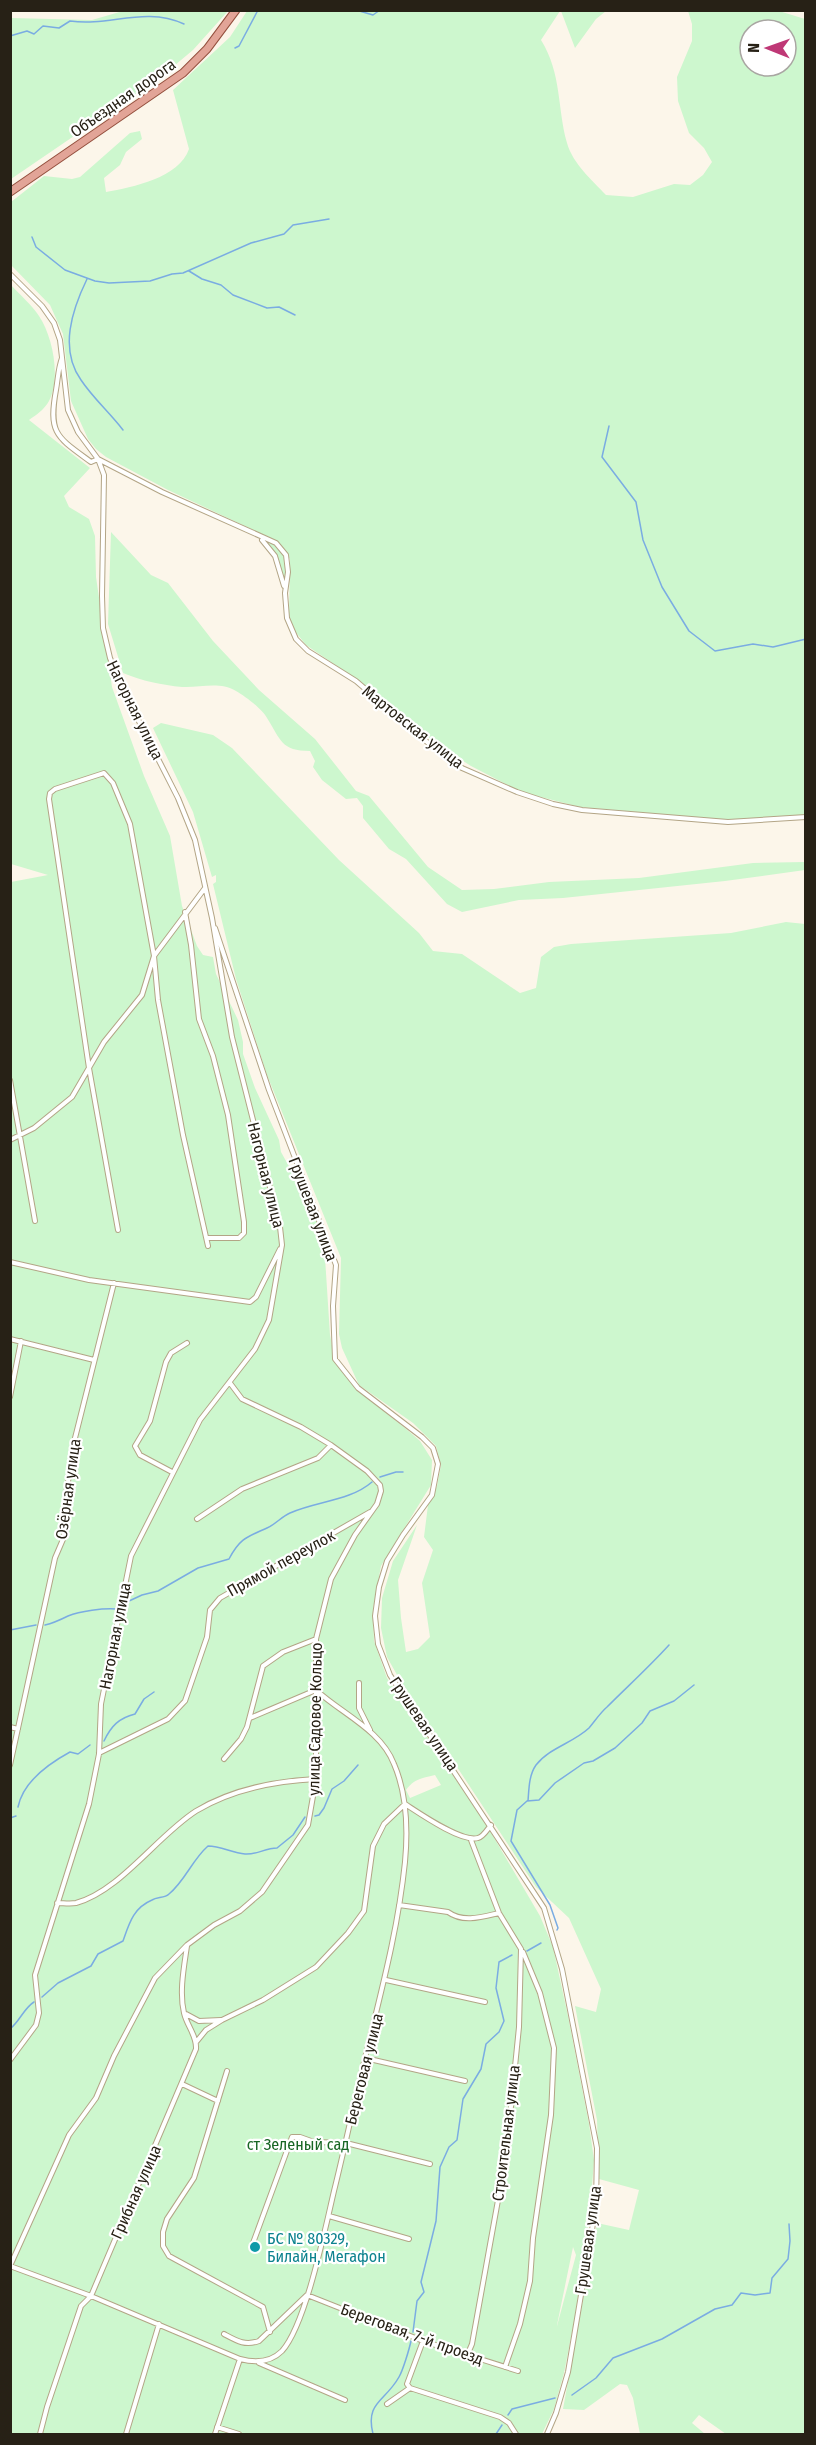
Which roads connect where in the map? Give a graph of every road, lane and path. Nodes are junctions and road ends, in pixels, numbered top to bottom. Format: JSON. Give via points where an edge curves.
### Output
{"nodes":[{"id":1,"x":236,"y":10,"type":"edge"},
{"id":2,"x":10,"y":192,"type":"edge"},
{"id":3,"x":10,"y":274,"type":"edge"},
{"id":4,"x":62,"y":358,"type":"junction"},
{"id":5,"x":98,"y":459,"type":"junction"},
{"id":6,"x":259,"y":537,"type":"junction"},
{"id":7,"x":285,"y":593,"type":"junction"},
{"id":8,"x":806,"y":817,"type":"edge"},
{"id":9,"x":206,"y":888,"type":"junction"},
{"id":10,"x":185,"y":912,"type":"junction"},
{"id":11,"x":212,"y":918,"type":"junction"},
{"id":12,"x":154,"y":956,"type":"junction"},
{"id":13,"x":89,"y":1068,"type":"junction"},
{"id":14,"x":10,"y":1080,"type":"edge"},
{"id":15,"x":20,"y":1134,"type":"junction"},
{"id":16,"x":10,"y":1140,"type":"edge"},
{"id":17,"x":35,"y":1221,"type":"dead end"},
{"id":18,"x":118,"y":1230,"type":"dead end"},
{"id":19,"x":207,"y":1238,"type":"junction"},
{"id":20,"x":282,"y":1245,"type":"junction"},
{"id":21,"x":208,"y":1246,"type":"dead end"},
{"id":22,"x":10,"y":1262,"type":"edge"},
{"id":23,"x":114,"y":1283,"type":"junction"},
{"id":24,"x":10,"y":1339,"type":"edge"},
{"id":25,"x":21,"y":1341,"type":"junction"},
{"id":26,"x":187,"y":1342,"type":"dead end"},
{"id":27,"x":94,"y":1360,"type":"junction"},
{"id":28,"x":230,"y":1383,"type":"junction"},
{"id":29,"x":10,"y":1397,"type":"edge"},
{"id":30,"x":331,"y":1445,"type":"junction"},
{"id":31,"x":172,"y":1472,"type":"junction"},
{"id":32,"x":371,"y":1512,"type":"junction"},
{"id":33,"x":197,"y":1519,"type":"dead end"},
{"id":34,"x":316,"y":1639,"type":"junction"},
{"id":35,"x":359,"y":1683,"type":"dead end"},
{"id":36,"x":316,"y":1690,"type":"junction"},
{"id":37,"x":250,"y":1718,"type":"junction"},
{"id":38,"x":10,"y":1727,"type":"edge"},
{"id":39,"x":18,"y":1729,"type":"junction"},
{"id":40,"x":372,"y":1733,"type":"junction"},
{"id":41,"x":99,"y":1754,"type":"junction"},
{"id":42,"x":224,"y":1759,"type":"dead end"},
{"id":43,"x":10,"y":1765,"type":"edge"},
{"id":44,"x":316,"y":1779,"type":"junction"},
{"id":45,"x":405,"y":1804,"type":"junction"},
{"id":46,"x":491,"y":1825,"type":"junction"},
{"id":47,"x":471,"y":1839,"type":"junction"},
{"id":48,"x":57,"y":1903,"type":"junction"},
{"id":49,"x":399,"y":1905,"type":"junction"},
{"id":50,"x":499,"y":1913,"type":"junction"},
{"id":51,"x":187,"y":1945,"type":"junction"},
{"id":52,"x":521,"y":1949,"type":"junction"},
{"id":53,"x":386,"y":1980,"type":"junction"},
{"id":54,"x":485,"y":2002,"type":"dead end"},
{"id":55,"x":184,"y":2011,"type":"junction"},
{"id":56,"x":222,"y":2020,"type":"junction"},
{"id":57,"x":197,"y":2041,"type":"junction"},
{"id":58,"x":365,"y":2058,"type":"junction"},
{"id":59,"x":10,"y":2060,"type":"edge"},
{"id":60,"x":227,"y":2071,"type":"dead end"},
{"id":61,"x":465,"y":2081,"type":"dead end"},
{"id":62,"x":182,"y":2084,"type":"junction"},
{"id":63,"x":218,"y":2101,"type":"junction"},
{"id":64,"x":346,"y":2143,"type":"junction"},
{"id":65,"x":430,"y":2164,"type":"dead end"},
{"id":66,"x":329,"y":2216,"type":"junction"},
{"id":67,"x":409,"y":2239,"type":"dead end"},
{"id":68,"x":253,"y":2243,"type":"dead end"},
{"id":69,"x":10,"y":2266,"type":"edge"},
{"id":70,"x":307,"y":2295,"type":"junction"},
{"id":71,"x":91,"y":2296,"type":"junction"},
{"id":72,"x":159,"y":2324,"type":"junction"},
{"id":73,"x":270,"y":2332,"type":"junction"},
{"id":74,"x":224,"y":2334,"type":"dead end"},
{"id":75,"x":423,"y":2341,"type":"junction"},
{"id":76,"x":463,"y":2353,"type":"junction"},
{"id":77,"x":240,"y":2359,"type":"junction"},
{"id":78,"x":258,"y":2363,"type":"junction"},
{"id":79,"x":505,"y":2367,"type":"junction"},
{"id":80,"x":518,"y":2371,"type":"dead end"},
{"id":81,"x":410,"y":2388,"type":"junction"},
{"id":82,"x":345,"y":2400,"type":"dead end"},
{"id":83,"x":387,"y":2404,"type":"dead end"},
{"id":84,"x":217,"y":2427,"type":"junction"},
{"id":85,"x":40,"y":2434,"type":"edge"},
{"id":86,"x":126,"y":2434,"type":"edge"},
{"id":87,"x":215,"y":2434,"type":"edge"},
{"id":88,"x":239,"y":2434,"type":"edge"},
{"id":89,"x":516,"y":2434,"type":"edge"},
{"id":90,"x":547,"y":2434,"type":"edge"}],
"edges":[{"from":1,"to":2,"type":"main road","name":"Объездная дорога","via":[[207,50],[183,73]]},
{"from":3,"to":4,"type":"street","via":[[54,323]]},
{"from":4,"to":5,"type":"street","via":[[68,410]]},
{"from":4,"to":5,"type":"street","via":[[51,415],[54,429],[92,462]]},
{"from":5,"to":6,"type":"street","name":"Мартовская улица"},
{"from":5,"to":9,"type":"street","name":"Нагорная улица","via":[[103,467],[105,492],[103,628],[110,658],[178,798],[195,840]]},
{"from":6,"to":7,"type":"street","via":[[275,556]]},
{"from":6,"to":7,"type":"street","name":"Мартовская улица","via":[[276,543],[286,555]]},
{"from":7,"to":8,"type":"street","name":"Мартовская улица","via":[[287,618],[296,639],[308,651],[356,681],[462,768],[517,792],[582,810],[728,822]]},
{"from":9,"to":10,"type":"street"},
{"from":9,"to":11,"type":"street","name":"Нагорная улица"},
{"from":10,"to":12,"type":"street"},
{"from":10,"to":19,"type":"street","via":[[199,1019],[228,1115],[244,1222],[244,1233],[239,1238]]},
{"from":11,"to":20,"type":"street","name":"Нагорная улица","via":[[232,1037]]},
{"from":11,"to":46,"type":"street","name":"Грушевая улица","via":[[268,1090],[336,1265],[335,1359],[358,1388],[433,1448],[438,1464],[432,1495],[402,1535],[381,1578],[375,1616],[378,1644],[390,1675]]},
{"from":12,"to":13,"type":"street","via":[[142,995],[104,1042]]},
{"from":12,"to":13,"type":"street","via":[[130,824],[113,783],[104,772],[56,789],[49,799]]},
{"from":12,"to":19,"type":"street","via":[[180,1124]]},
{"from":13,"to":15,"type":"street","via":[[72,1097],[51,1116]]},
{"from":13,"to":18,"type":"street"},
{"from":14,"to":15,"type":"street"},
{"from":15,"to":16,"type":"street"},
{"from":15,"to":17,"type":"street"},
{"from":19,"to":21,"type":"street"},
{"from":20,"to":23,"type":"street","via":[[250,1302]]},
{"from":20,"to":28,"type":"street","name":"Нагорная улица","via":[[269,1320],[255,1349]]},
{"from":22,"to":23,"type":"street"},
{"from":23,"to":27,"type":"street","name":"Озёрная улица"},
{"from":24,"to":25,"type":"street"},
{"from":25,"to":27,"type":"street"},
{"from":25,"to":29,"type":"street"},
{"from":26,"to":31,"type":"street","via":[[171,1353],[166,1362],[150,1421],[135,1446],[140,1455]]},
{"from":27,"to":39,"type":"street","name":"Озёрная улица","via":[[70,1463],[64,1537],[55,1558]]},
{"from":28,"to":30,"type":"street","name":"улица Садовое Кольцо","via":[[242,1399]]},
{"from":28,"to":31,"type":"street","name":"Нагорная улица","via":[[200,1420]]},
{"from":30,"to":32,"type":"street","name":"улица Садовое Кольцо","via":[[380,1485]]},
{"from":30,"to":33,"type":"street","via":[[318,1458],[242,1489]]},
{"from":31,"to":41,"type":"street","name":"Нагорная улица","via":[[131,1556],[101,1704]]},
{"from":32,"to":34,"type":"street","name":"улица Садовое Кольцо","via":[[331,1579]]},
{"from":32,"to":41,"type":"street","name":"Прямой переулок","via":[[220,1598],[210,1610],[207,1637],[185,1701],[168,1719]]},
{"from":34,"to":36,"type":"street","name":"улица Садовое Кольцо"},
{"from":34,"to":37,"type":"street","via":[[283,1652],[263,1666]]},
{"from":35,"to":40,"type":"street","via":[[359,1708]]},
{"from":36,"to":37,"type":"street"},
{"from":36,"to":40,"type":"street","name":"Береговая улица"},
{"from":36,"to":44,"type":"street","name":"улица Садовое Кольцо"},
{"from":37,"to":42,"type":"street","via":[[241,1739]]},
{"from":38,"to":39,"type":"street"},
{"from":39,"to":43,"type":"street","name":"Озёрная улица"},
{"from":40,"to":45,"type":"street","name":"Береговая улица","via":[[386,1747],[395,1765]]},
{"from":41,"to":48,"type":"street","name":"Нагорная улица","via":[[89,1804]]},
{"from":44,"to":48,"type":"street","via":[[249,1788],[198,1810],[117,1880],[75,1903]]},
{"from":44,"to":51,"type":"street","name":"улица Садовое Кольцо","via":[[308,1825],[262,1892]]},
{"from":45,"to":47,"type":"street","via":[[433,1823]]},
{"from":45,"to":49,"type":"street","name":"Береговая улица","via":[[405,1860]]},
{"from":45,"to":56,"type":"street","via":[[384,1824],[373,1846],[364,1911],[348,1933],[316,1967]]},
{"from":46,"to":47,"type":"street","via":[[480,1838]]},
{"from":46,"to":90,"type":"street","name":"Грушевая улица","via":[[544,1908],[555,1940],[597,2148],[596,2206],[575,2336]]},
{"from":47,"to":50,"type":"street"},
{"from":48,"to":59,"type":"street","name":"Нагорная улица","via":[[35,1975],[39,2013],[36,2025]]},
{"from":49,"to":50,"type":"street","via":[[470,1919]]},
{"from":49,"to":53,"type":"street","name":"Береговая улица"},
{"from":50,"to":52,"type":"street"},
{"from":51,"to":55,"type":"street"},
{"from":51,"to":69,"type":"street","name":"улица Садовое Кольцо","via":[[155,1978],[139,2007],[96,2098],[69,2135]]},
{"from":52,"to":76,"type":"street","name":"Строительная улица","via":[[519,2027],[506,2157],[472,2344]]},
{"from":52,"to":79,"type":"street","via":[[540,1993],[554,2048],[551,2115],[530,2281]]},
{"from":53,"to":54,"type":"street"},
{"from":53,"to":58,"type":"street","name":"Береговая улица"},
{"from":55,"to":56,"type":"street","via":[[193,2020]]},
{"from":55,"to":57,"type":"street"},
{"from":56,"to":57,"type":"street"},
{"from":57,"to":62,"type":"street","name":"Грибная улица"},
{"from":58,"to":61,"type":"street"},
{"from":58,"to":64,"type":"street","name":"Береговая улица"},
{"from":60,"to":63,"type":"street"},
{"from":62,"to":63,"type":"street"},
{"from":62,"to":71,"type":"street","name":"Грибная улица"},
{"from":63,"to":73,"type":"street","via":[[194,2178],[167,2219],[163,2246],[169,2256],[263,2307]]},
{"from":64,"to":65,"type":"street"},
{"from":64,"to":66,"type":"street","name":"Береговая улица"},
{"from":64,"to":68,"type":"street","via":[[292,2137]]},
{"from":66,"to":67,"type":"street"},
{"from":66,"to":70,"type":"street","name":"Береговая улица"},
{"from":69,"to":71,"type":"street"},
{"from":70,"to":73,"type":"street"},
{"from":70,"to":75,"type":"street","name":"Береговая, 7-й проезд"},
{"from":70,"to":78,"type":"street","name":"Береговая улица","via":[[286,2345],[277,2355]]},
{"from":71,"to":72,"type":"street"},
{"from":71,"to":85,"type":"street","name":"Грибная улица","via":[[78,2315]]},
{"from":72,"to":77,"type":"street"},
{"from":72,"to":86,"type":"street"},
{"from":73,"to":74,"type":"street","via":[[250,2344]]},
{"from":75,"to":76,"type":"street","name":"Береговая, 7-й проезд"},
{"from":75,"to":81,"type":"street","via":[[407,2384]]},
{"from":76,"to":79,"type":"street","name":"Береговая, 7-й проезд"},
{"from":77,"to":78,"type":"street"},
{"from":77,"to":84,"type":"street"},
{"from":78,"to":82,"type":"street"},
{"from":79,"to":80,"type":"street","name":"Береговая, 7-й проезд"},
{"from":81,"to":83,"type":"street"},
{"from":81,"to":89,"type":"street","via":[[500,2416]]},
{"from":84,"to":87,"type":"street"},
{"from":84,"to":88,"type":"street"}]}
